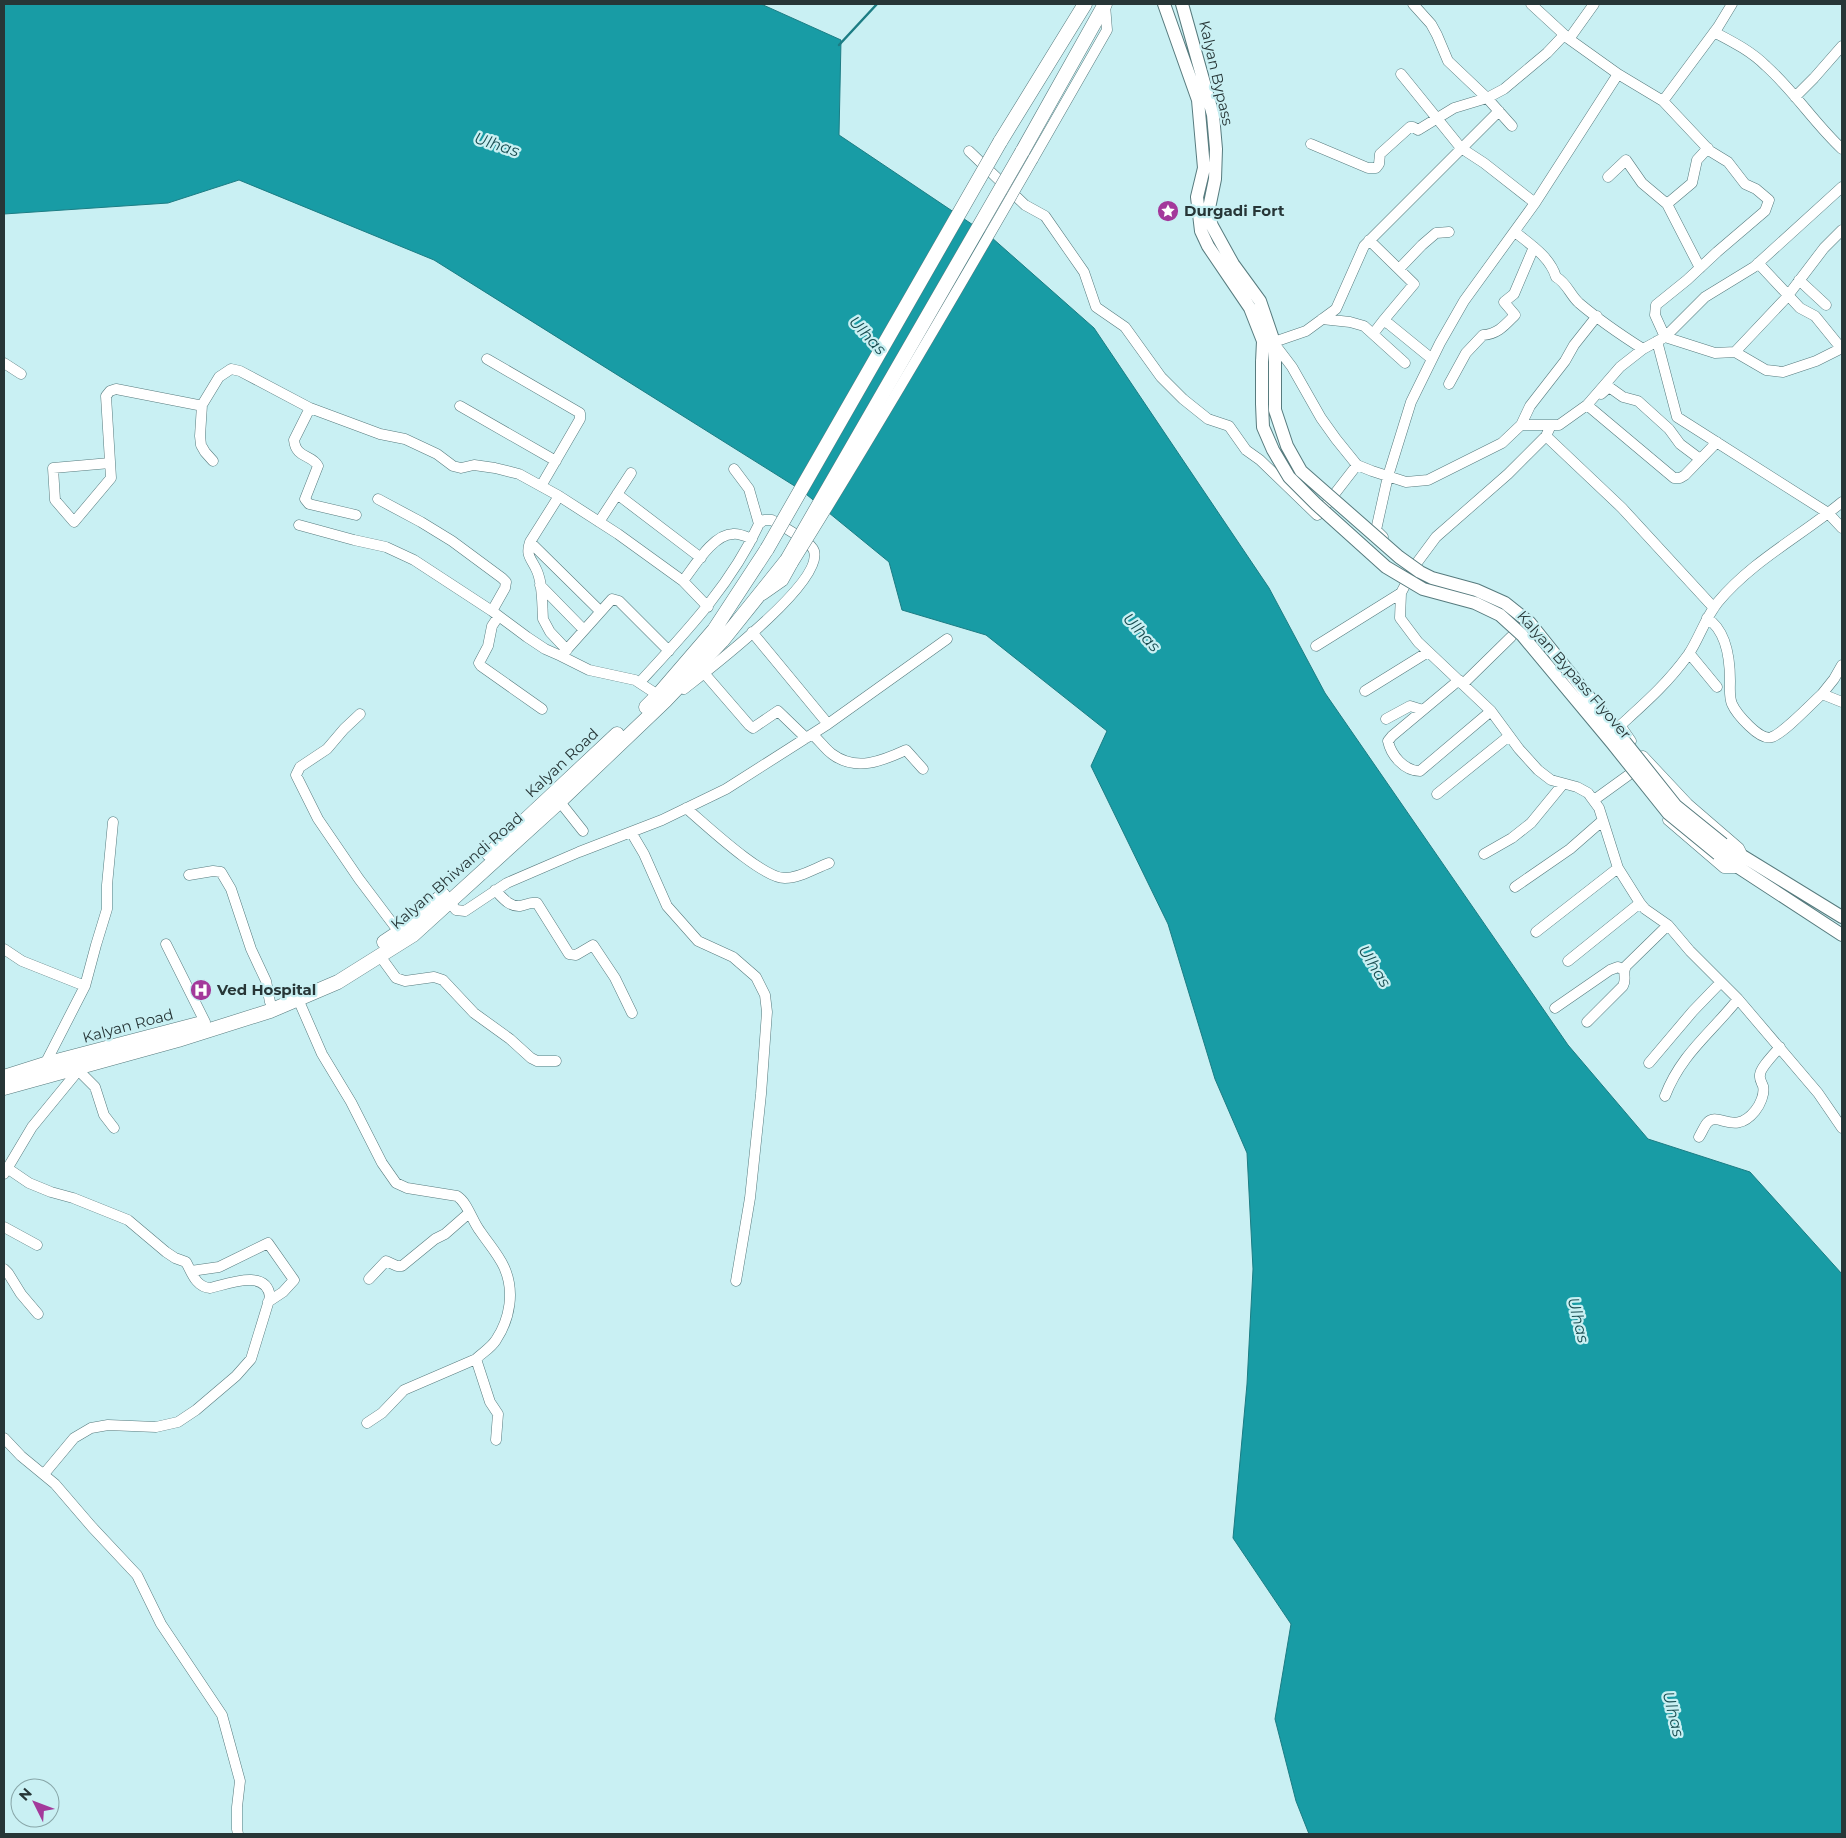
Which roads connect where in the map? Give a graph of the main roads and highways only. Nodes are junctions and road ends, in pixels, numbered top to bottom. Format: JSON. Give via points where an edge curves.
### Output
{"nodes":[{"id":1,"x":1085,"y":4,"type":"edge"},
{"id":2,"x":1105,"y":4,"type":"edge"},
{"id":3,"x":1164,"y":4,"type":"edge"},
{"id":4,"x":1182,"y":4,"type":"edge"},
{"id":5,"x":1268,"y":341,"type":"junction"},
{"id":6,"x":676,"y":682,"type":"junction"},
{"id":7,"x":1721,"y":849,"type":"junction"},
{"id":8,"x":447,"y":898,"type":"junction"},
{"id":9,"x":1842,"y":917,"type":"edge"},
{"id":10,"x":1842,"y":935,"type":"edge"},
{"id":11,"x":83,"y":1063,"type":"junction"},
{"id":12,"x":4,"y":1077,"type":"edge"},
{"id":13,"x":4,"y":1088,"type":"edge"}],
"edges":[{"from":1,"to":6,"type":"highway","name":"Kalyan Road","bridge":true,"via":[[1000,142],[766,549]]},
{"from":2,"to":6,"type":"highway","name":"Kalyan Bhiwandi Road","bridge":true,"via":[[1028,156],[790,561],[722,641]]},
{"from":3,"to":5,"type":"main road","name":"Kalyan Bypass","via":[[1198,100],[1204,168],[1197,197],[1201,231]]},
{"from":4,"to":5,"type":"main road","name":"Kalyan Bypass","via":[[1212,116],[1215,179],[1208,213],[1233,264],[1260,301]]},
{"from":5,"to":7,"type":"main road","name":"Kalyan Bypass Flyover","bridge":true,"via":[[1275,410],[1287,446],[1301,471],[1420,572],[1505,603],[1530,623],[1676,806]]},
{"from":6,"to":8,"type":"highway","name":"Kalyan Road","via":[[658,694]]},
{"from":6,"to":8,"type":"highway","name":"Kalyan Bhiwandi Road","via":[[560,802]]},
{"from":7,"to":9,"type":"main road","name":"Kalyan Bypass Flyover","via":[[1744,857]]},
{"from":7,"to":10,"type":"main road","name":"Kalyan Bypass Flyover","via":[[1736,868]]},
{"from":8,"to":11,"type":"highway","name":"Kalyan Road","via":[[333,974],[270,1002]]},
{"from":8,"to":11,"type":"highway","name":"Kalyan Bhiwandi Road","via":[[413,935],[338,982],[270,1011]]},
{"from":11,"to":12,"type":"highway","name":"Kalyan Road","via":[[45,1064]]},
{"from":11,"to":13,"type":"highway","name":"Kalyan Bhiwandi Road"}]}
